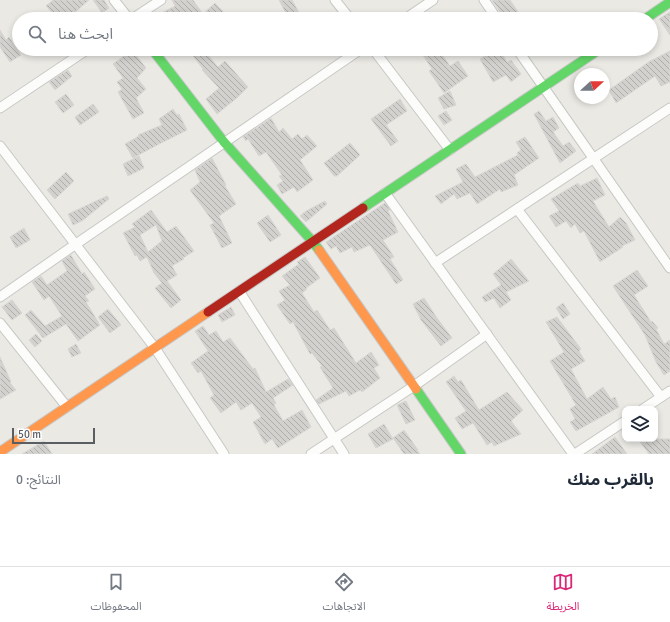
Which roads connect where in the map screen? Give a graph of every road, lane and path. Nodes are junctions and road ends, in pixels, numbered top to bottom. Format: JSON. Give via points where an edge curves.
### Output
{"nodes":[{"id":1,"x":114,"y":0,"type":"edge"},
{"id":2,"x":161,"y":0,"type":"edge"},
{"id":3,"x":335,"y":0,"type":"edge"},
{"id":4,"x":433,"y":0,"type":"edge"},
{"id":5,"x":484,"y":0,"type":"edge"},
{"id":6,"x":670,"y":2,"type":"edge"},
{"id":7,"x":123,"y":12,"type":"edge"},
{"id":8,"x":143,"y":12,"type":"edge"},
{"id":9,"x":344,"y":12,"type":"edge"},
{"id":10,"x":415,"y":12,"type":"edge"},
{"id":11,"x":492,"y":12,"type":"edge"},
{"id":12,"x":655,"y":12,"type":"edge"},
{"id":13,"x":78,"y":56,"type":"edge"},
{"id":14,"x":157,"y":56,"type":"edge"},
{"id":15,"x":351,"y":56,"type":"edge"},
{"id":16,"x":378,"y":56,"type":"edge"},
{"id":17,"x":522,"y":56,"type":"edge"},
{"id":18,"x":590,"y":56,"type":"edge"},
{"id":19,"x":543,"y":87,"type":"junction"},
{"id":20,"x":0,"y":108,"type":"edge"},
{"id":21,"x":670,"y":108,"type":"edge"},
{"id":22,"x":224,"y":142,"type":"junction"},
{"id":23,"x":0,"y":146,"type":"edge"},
{"id":24,"x":450,"y":150,"type":"junction"},
{"id":25,"x":594,"y":159,"type":"junction"},
{"id":26,"x":385,"y":193,"type":"junction"},
{"id":27,"x":517,"y":209,"type":"junction"},
{"id":28,"x":313,"y":242,"type":"junction"},
{"id":29,"x":76,"y":244,"type":"junction"},
{"id":30,"x":435,"y":263,"type":"junction"},
{"id":31,"x":670,"y":268,"type":"edge"},
{"id":32,"x":239,"y":291,"type":"junction"},
{"id":33,"x":0,"y":297,"type":"edge"},
{"id":34,"x":0,"y":323,"type":"edge"},
{"id":35,"x":487,"y":334,"type":"junction"},
{"id":36,"x":155,"y":348,"type":"junction"},
{"id":37,"x":414,"y":386,"type":"junction"},
{"id":38,"x":670,"y":391,"type":"edge"},
{"id":39,"x":661,"y":397,"type":"junction"},
{"id":40,"x":648,"y":406,"type":"edge"},
{"id":41,"x":66,"y":407,"type":"junction"},
{"id":42,"x":622,"y":423,"type":"edge"},
{"id":43,"x":334,"y":439,"type":"junction"},
{"id":44,"x":0,"y":452,"type":"edge"},
{"id":45,"x":224,"y":454,"type":"edge"},
{"id":46,"x":311,"y":454,"type":"edge"},
{"id":47,"x":344,"y":454,"type":"edge"},
{"id":48,"x":461,"y":454,"type":"edge"},
{"id":49,"x":574,"y":454,"type":"edge"}],
"edges":[{"from":1,"to":7,"type":"street"},
{"from":2,"to":8,"type":"street"},
{"from":3,"to":9,"type":"street"},
{"from":4,"to":10,"type":"street"},
{"from":5,"to":11,"type":"street"},
{"from":6,"to":12,"type":"street"},
{"from":13,"to":20,"type":"street"},
{"from":14,"to":22,"type":"street"},
{"from":15,"to":22,"type":"street"},
{"from":16,"to":24,"type":"street"},
{"from":17,"to":19,"type":"street"},
{"from":18,"to":19,"type":"street"},
{"from":19,"to":24,"type":"street"},
{"from":19,"to":25,"type":"street"},
{"from":21,"to":25,"type":"street"},
{"from":22,"to":28,"type":"street"},
{"from":22,"to":29,"type":"street"},
{"from":23,"to":29,"type":"street"},
{"from":24,"to":26,"type":"street"},
{"from":25,"to":27,"type":"street"},
{"from":25,"to":31,"type":"street"},
{"from":26,"to":28,"type":"street"},
{"from":26,"to":30,"type":"street"},
{"from":27,"to":30,"type":"street"},
{"from":27,"to":39,"type":"street"},
{"from":28,"to":32,"type":"street"},
{"from":28,"to":37,"type":"street"},
{"from":29,"to":33,"type":"street"},
{"from":29,"to":36,"type":"street"},
{"from":30,"to":35,"type":"street"},
{"from":32,"to":36,"type":"street"},
{"from":32,"to":43,"type":"street"},
{"from":34,"to":41,"type":"street"},
{"from":35,"to":37,"type":"street"},
{"from":35,"to":49,"type":"street"},
{"from":36,"to":41,"type":"street"},
{"from":36,"to":45,"type":"street"},
{"from":37,"to":43,"type":"street"},
{"from":37,"to":48,"type":"street"},
{"from":38,"to":39,"type":"street"},
{"from":39,"to":40,"type":"street"},
{"from":41,"to":44,"type":"street"},
{"from":42,"to":49,"type":"street"},
{"from":43,"to":46,"type":"street"},
{"from":43,"to":47,"type":"street"}]}
